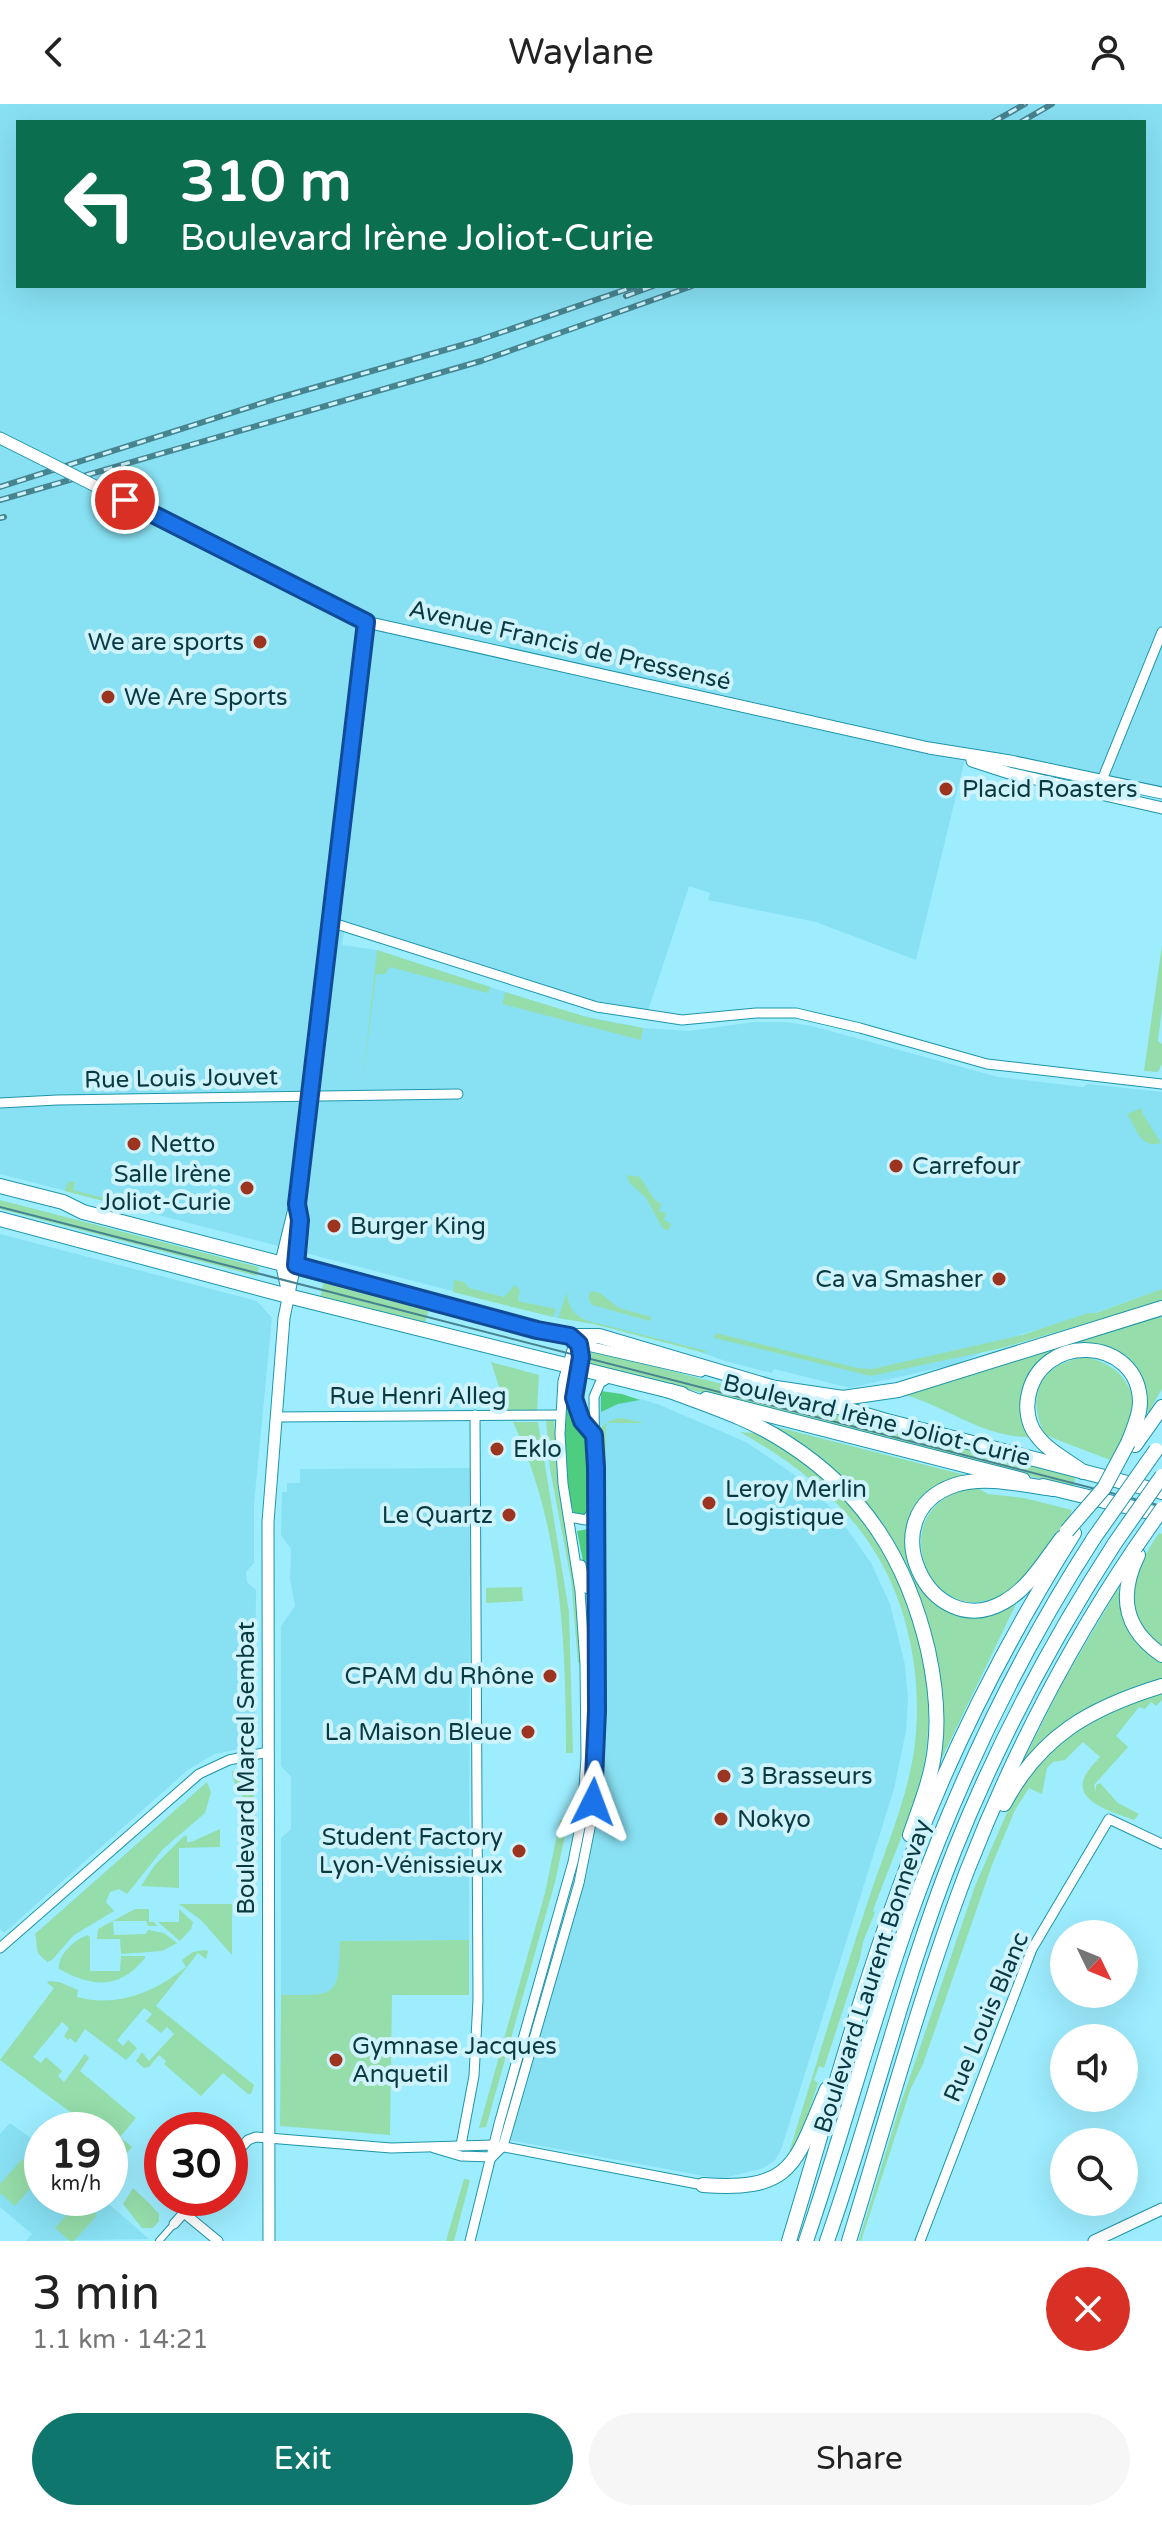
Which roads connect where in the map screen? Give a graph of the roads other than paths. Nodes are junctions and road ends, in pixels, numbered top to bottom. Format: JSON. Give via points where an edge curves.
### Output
{"nodes":[{"id":1,"x":0,"y":438,"type":"edge"},
{"id":2,"x":366,"y":622,"type":"junction"},
{"id":3,"x":1162,"y":632,"type":"edge"},
{"id":4,"x":1100,"y":786,"type":"junction"},
{"id":5,"x":1162,"y":793,"type":"edge"},
{"id":6,"x":1162,"y":808,"type":"edge"},
{"id":7,"x":330,"y":922,"type":"junction"},
{"id":8,"x":1162,"y":1084,"type":"edge"},
{"id":9,"x":458,"y":1094,"type":"dead end"},
{"id":10,"x":310,"y":1096,"type":"junction"},
{"id":11,"x":0,"y":1103,"type":"edge"},
{"id":12,"x":0,"y":1186,"type":"edge"},
{"id":13,"x":0,"y":1193,"type":"edge"},
{"id":14,"x":83,"y":1212,"type":"junction"},
{"id":15,"x":0,"y":1219,"type":"edge"},
{"id":16,"x":289,"y":1264,"type":"junction"},
{"id":17,"x":288,"y":1296,"type":"junction"},
{"id":18,"x":1162,"y":1308,"type":"edge"},
{"id":19,"x":574,"y":1340,"type":"junction"},
{"id":20,"x":574,"y":1367,"type":"junction"},
{"id":21,"x":610,"y":1377,"type":"junction"},
{"id":22,"x":776,"y":1388,"type":"junction"},
{"id":23,"x":670,"y":1391,"type":"junction"},
{"id":24,"x":1162,"y":1407,"type":"edge"},
{"id":25,"x":475,"y":1415,"type":"junction"},
{"id":26,"x":560,"y":1415,"type":"junction"},
{"id":27,"x":276,"y":1417,"type":"junction"},
{"id":28,"x":594,"y":1435,"type":"junction"},
{"id":29,"x":1132,"y":1444,"type":"junction"},
{"id":30,"x":1159,"y":1445,"type":"edge"},
{"id":31,"x":1083,"y":1472,"type":"junction"},
{"id":32,"x":1162,"y":1476,"type":"edge"},
{"id":33,"x":1053,"y":1489,"type":"junction"},
{"id":34,"x":1162,"y":1492,"type":"edge"},
{"id":35,"x":596,"y":1505,"type":"junction"},
{"id":36,"x":1162,"y":1511,"type":"edge"},
{"id":37,"x":569,"y":1517,"type":"junction"},
{"id":38,"x":1070,"y":1532,"type":"junction"},
{"id":39,"x":574,"y":1543,"type":"junction"},
{"id":40,"x":1138,"y":1549,"type":"junction"},
{"id":41,"x":595,"y":1592,"type":"junction"},
{"id":42,"x":1162,"y":1655,"type":"edge"},
{"id":43,"x":1162,"y":1686,"type":"edge"},
{"id":44,"x":268,"y":1752,"type":"junction"},
{"id":45,"x":1162,"y":1844,"type":"edge"},
{"id":46,"x":890,"y":1913,"type":"junction"},
{"id":47,"x":951,"y":1917,"type":"junction"},
{"id":48,"x":0,"y":1948,"type":"edge"},
{"id":49,"x":856,"y":2023,"type":"junction"},
{"id":50,"x":510,"y":2126,"type":"junction"},
{"id":51,"x":269,"y":2138,"type":"junction"},
{"id":52,"x":248,"y":2140,"type":"edge"},
{"id":53,"x":461,"y":2145,"type":"junction"},
{"id":54,"x":499,"y":2146,"type":"junction"},
{"id":55,"x":434,"y":2148,"type":"junction"},
{"id":56,"x":527,"y":2151,"type":"junction"},
{"id":57,"x":492,"y":2157,"type":"junction"},
{"id":58,"x":810,"y":2170,"type":"junction"},
{"id":59,"x":703,"y":2185,"type":"joint"},
{"id":60,"x":1162,"y":2209,"type":"edge"},
{"id":61,"x":181,"y":2216,"type":"edge"},
{"id":62,"x":188,"y":2216,"type":"edge"},
{"id":63,"x":174,"y":2224,"type":"joint"},
{"id":64,"x":159,"y":2241,"type":"edge"},
{"id":65,"x":218,"y":2241,"type":"edge"},
{"id":66,"x":269,"y":2241,"type":"edge"},
{"id":67,"x":470,"y":2241,"type":"edge"},
{"id":68,"x":778,"y":2241,"type":"edge"},
{"id":69,"x":789,"y":2241,"type":"edge"},
{"id":70,"x":806,"y":2241,"type":"edge"},
{"id":71,"x":827,"y":2241,"type":"edge"},
{"id":72,"x":849,"y":2241,"type":"edge"},
{"id":73,"x":920,"y":2241,"type":"edge"},
{"id":74,"x":1094,"y":2241,"type":"edge"}],
"edges":[{"from":1,"to":2,"type":"street","name":"Avenue Francis de Pressensé","bridge":true},
{"from":2,"to":4,"type":"street","name":"Avenue Francis de Pressensé","via":[[929,748],[1009,773]]},
{"from":2,"to":7,"type":"street","name":"Boulevard Marcel Sembat"},
{"from":3,"to":4,"type":"street"},
{"from":4,"to":5,"type":"street","name":"Avenue Francis de Pressensé"},
{"from":4,"to":6,"type":"street","name":"Avenue Francis de Pressensé"},
{"from":7,"to":8,"type":"street","via":[[613,1010],[682,1020],[796,1013],[987,1064]]},
{"from":7,"to":10,"type":"street","name":"Boulevard Marcel Sembat"},
{"from":9,"to":10,"type":"street","name":"Rue Louis Jouvet"},
{"from":10,"to":11,"type":"street","name":"Rue Louis Jouvet"},
{"from":10,"to":16,"type":"street","name":"Boulevard Marcel Sembat"},
{"from":12,"to":14,"type":"main road","name":"Boulevard Irène Joliot-Curie"},
{"from":13,"to":14,"type":"street","name":"Boulevard Irène Joliot-Curie"},
{"from":14,"to":16,"type":"main road","name":"Boulevard Irène Joliot-Curie"},
{"from":15,"to":17,"type":"main road","name":"Boulevard Irène Joliot-Curie"},
{"from":16,"to":17,"type":"street","name":"Boulevard Marcel Sembat"},
{"from":16,"to":19,"type":"main road","name":"Boulevard Irène Joliot-Curie"},
{"from":17,"to":20,"type":"main road","name":"Boulevard Irène Joliot-Curie"},
{"from":17,"to":27,"type":"street","name":"Boulevard Marcel Sembat"},
{"from":18,"to":22,"type":"main road","via":[[898,1390],[827,1397]]},
{"from":19,"to":20,"type":"street"},
{"from":19,"to":22,"type":"main road","name":"Boulevard Irène Joliot-Curie","via":[[599,1336]]},
{"from":20,"to":21,"type":"main road","name":"Boulevard Irène Joliot-Curie"},
{"from":20,"to":26,"type":"street"},
{"from":20,"to":28,"type":"street","via":[[575,1404]]},
{"from":21,"to":23,"type":"main road","name":"Boulevard Irène Joliot-Curie"},
{"from":21,"to":28,"type":"street","via":[[595,1390]]},
{"from":22,"to":31,"type":"main road","name":"Boulevard Irène Joliot-Curie"},
{"from":23,"to":33,"type":"main road","name":"Boulevard Irène Joliot-Curie"},
{"from":23,"to":46,"type":"main road","via":[[750,1422],[811,1459],[871,1518],[912,1592],[935,1685],[937,1732]]},
{"from":24,"to":29,"type":"main road"},
{"from":25,"to":26,"type":"street","name":"Rue Henri Alleg"},
{"from":25,"to":27,"type":"street","name":"Rue Henri Alleg"},
{"from":25,"to":53,"type":"street","via":[[478,2012],[474,2076]]},
{"from":26,"to":37,"type":"street"},
{"from":27,"to":44,"type":"street","name":"Boulevard Marcel Sembat","via":[[268,1522]]},
{"from":28,"to":35,"type":"street"},
{"from":29,"to":31,"type":"main road","via":[[1140,1405],[1128,1369],[1108,1355],[1082,1349],[1050,1360],[1030,1389],[1030,1424],[1044,1444]]},
{"from":29,"to":38,"type":"main road","bridge":true},
{"from":30,"to":70,"type":"main road","name":"Boulevard Laurent Bonnevay","bridge":true,"via":[[1047,1613],[967,1769],[912,1910]]},
{"from":31,"to":34,"type":"main road","name":"Boulevard Irène Joliot-Curie"},
{"from":32,"to":71,"type":"main road","name":"Boulevard Laurent Bonnevay","bridge":true,"via":[[1072,1610],[1027,1692],[955,1849]]},
{"from":33,"to":36,"type":"main road","name":"Boulevard Irène Joliot-Curie"},
{"from":33,"to":38,"type":"main road","via":[[970,1481],[937,1493],[915,1523],[915,1567],[944,1601],[966,1608],[991,1607],[1024,1586]]},
{"from":35,"to":37,"type":"street","via":[[586,1520]]},
{"from":35,"to":41,"type":"street"},
{"from":36,"to":40,"type":"main road","bridge":true},
{"from":37,"to":39,"type":"street"},
{"from":38,"to":46,"type":"main road","via":[[966,1728]]},
{"from":39,"to":41,"type":"street","via":[[586,1588]]},
{"from":39,"to":54,"type":"street","via":[[585,1676],[582,1817]]},
{"from":40,"to":42,"type":"main road","via":[[1127,1586],[1128,1614],[1141,1638]]},
{"from":40,"to":47,"type":"main road","via":[[1091,1617],[1030,1728]]},
{"from":41,"to":50,"type":"street","via":[[597,1725],[589,1837]]},
{"from":43,"to":47,"type":"main road","via":[[1085,1717],[1035,1756],[1007,1798]]},
{"from":44,"to":48,"type":"street","via":[[229,1760],[199,1774]]},
{"from":44,"to":51,"type":"street","name":"Boulevard Marcel Sembat"},
{"from":45,"to":73,"type":"street","name":"Rue Louis Blanc","via":[[1109,1819],[1032,1949]]},
{"from":46,"to":49,"type":"main road"},
{"from":47,"to":72,"type":"main road"},
{"from":49,"to":58,"type":"main road"},
{"from":49,"to":59,"type":"main road","via":[[804,2143],[789,2165],[761,2183]]},
{"from":50,"to":54,"type":"street"},
{"from":50,"to":56,"type":"street"},
{"from":51,"to":52,"type":"street"},
{"from":51,"to":55,"type":"street"},
{"from":51,"to":66,"type":"street","name":"Boulevard Marcel Sembat"},
{"from":53,"to":54,"type":"street"},
{"from":53,"to":55,"type":"street"},
{"from":54,"to":56,"type":"street"},
{"from":54,"to":57,"type":"street"},
{"from":55,"to":57,"type":"street"},
{"from":56,"to":59,"type":"street"},
{"from":57,"to":67,"type":"street"},
{"from":58,"to":68,"type":"main road"},
{"from":58,"to":69,"type":"main road"},
{"from":60,"to":74,"type":"street"},
{"from":61,"to":63,"type":"street"},
{"from":62,"to":65,"type":"street"},
{"from":63,"to":64,"type":"street"}]}
